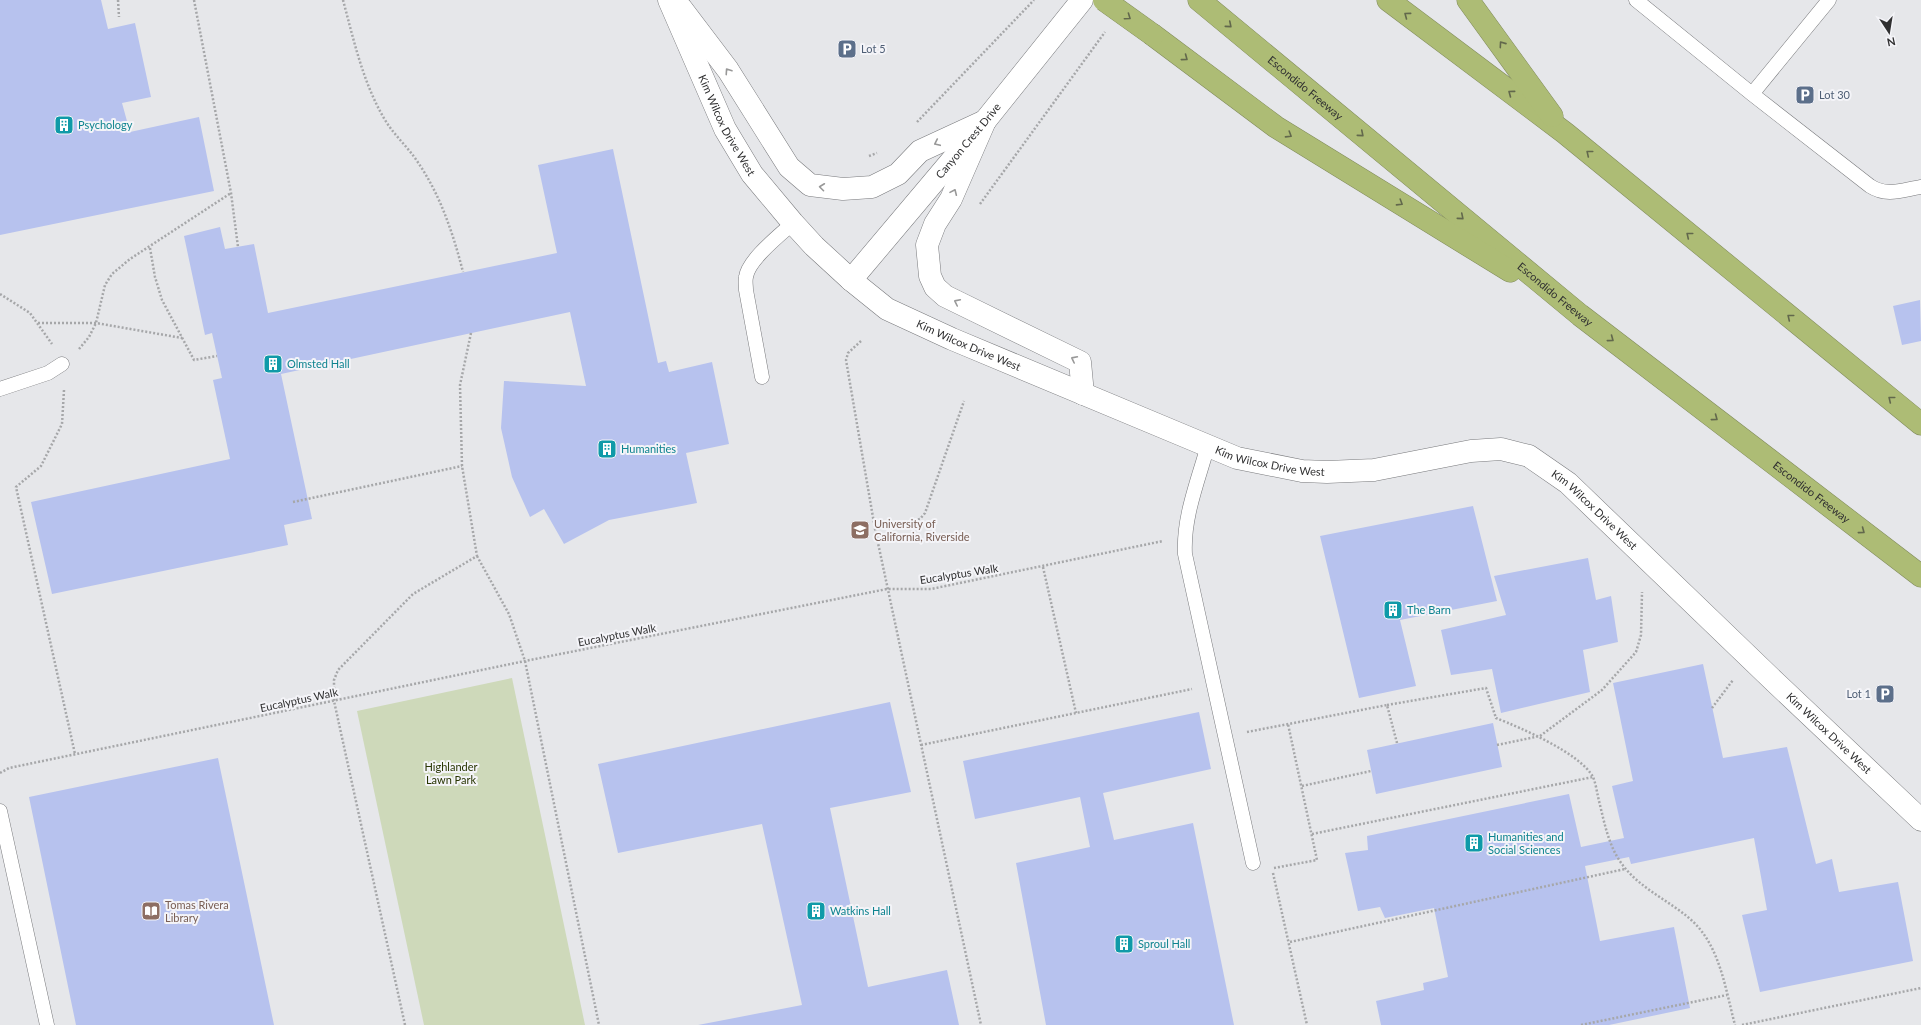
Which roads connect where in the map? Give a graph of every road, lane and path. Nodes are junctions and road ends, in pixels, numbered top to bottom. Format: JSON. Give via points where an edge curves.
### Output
{"nodes":[{"id":1,"x":118,"y":0,"type":"edge"},
{"id":2,"x":194,"y":0,"type":"edge"},
{"id":3,"x":343,"y":0,"type":"edge"},
{"id":4,"x":669,"y":0,"type":"edge"},
{"id":5,"x":675,"y":0,"type":"edge"},
{"id":6,"x":1034,"y":0,"type":"edge"},
{"id":7,"x":1082,"y":0,"type":"edge"},
{"id":8,"x":1104,"y":0,"type":"edge"},
{"id":9,"x":1198,"y":0,"type":"edge"},
{"id":10,"x":1388,"y":0,"type":"edge"},
{"id":11,"x":1468,"y":0,"type":"edge"},
{"id":12,"x":1636,"y":0,"type":"edge"},
{"id":13,"x":1829,"y":0,"type":"edge"},
{"id":14,"x":119,"y":17,"type":"dead end"},
{"id":15,"x":1109,"y":28,"type":"dead end"},
{"id":16,"x":1752,"y":94,"type":"junction"},
{"id":17,"x":985,"y":121,"type":"junction"},
{"id":18,"x":913,"y":127,"type":"dead end"},
{"id":19,"x":1565,"y":133,"type":"junction"},
{"id":20,"x":881,"y":151,"type":"dead end"},
{"id":21,"x":869,"y":156,"type":"dead end"},
{"id":22,"x":1921,"y":187,"type":"edge"},
{"id":23,"x":231,"y":193,"type":"junction"},
{"id":24,"x":979,"y":205,"type":"dead end"},
{"id":25,"x":792,"y":223,"type":"junction"},
{"id":26,"x":238,"y":247,"type":"dead end"},
{"id":27,"x":150,"y":248,"type":"junction"},
{"id":28,"x":463,"y":272,"type":"dead end"},
{"id":29,"x":851,"y":280,"type":"junction"},
{"id":30,"x":0,"y":294,"type":"edge"},
{"id":31,"x":1580,"y":315,"type":"junction"},
{"id":32,"x":37,"y":323,"type":"junction"},
{"id":33,"x":96,"y":324,"type":"junction"},
{"id":34,"x":471,"y":333,"type":"dead end"},
{"id":35,"x":182,"y":338,"type":"junction"},
{"id":36,"x":861,"y":341,"type":"dead end"},
{"id":37,"x":217,"y":356,"type":"dead end"},
{"id":38,"x":62,"y":364,"type":"junction"},
{"id":39,"x":762,"y":377,"type":"dead end"},
{"id":40,"x":0,"y":389,"type":"edge"},
{"id":41,"x":1083,"y":394,"type":"junction"},
{"id":42,"x":964,"y":401,"type":"dead end"},
{"id":43,"x":1921,"y":424,"type":"edge"},
{"id":44,"x":1208,"y":445,"type":"junction"},
{"id":45,"x":462,"y":466,"type":"junction"},
{"id":46,"x":293,"y":502,"type":"dead end"},
{"id":47,"x":875,"y":529,"type":"junction"},
{"id":48,"x":1163,"y":541,"type":"dead end"},
{"id":49,"x":477,"y":556,"type":"junction"},
{"id":50,"x":1043,"y":567,"type":"junction"},
{"id":51,"x":1921,"y":576,"type":"edge"},
{"id":52,"x":887,"y":589,"type":"junction"},
{"id":53,"x":1642,"y":592,"type":"dead end"},
{"id":54,"x":525,"y":661,"type":"junction"},
{"id":55,"x":1733,"y":680,"type":"dead end"},
{"id":56,"x":1213,"y":684,"type":"junction"},
{"id":57,"x":334,"y":701,"type":"junction"},
{"id":58,"x":1387,"y":704,"type":"junction"},
{"id":59,"x":1712,"y":708,"type":"dead end"},
{"id":60,"x":1076,"y":713,"type":"junction"},
{"id":61,"x":1540,"y":736,"type":"junction"},
{"id":62,"x":1397,"y":743,"type":"dead end"},
{"id":63,"x":921,"y":745,"type":"junction"},
{"id":64,"x":1497,"y":745,"type":"dead end"},
{"id":65,"x":75,"y":754,"type":"junction"},
{"id":66,"x":1371,"y":771,"type":"dead end"},
{"id":67,"x":0,"y":774,"type":"edge"},
{"id":68,"x":1592,"y":777,"type":"junction"},
{"id":69,"x":1302,"y":786,"type":"junction"},
{"id":70,"x":0,"y":811,"type":"edge"},
{"id":71,"x":1921,"y":820,"type":"edge"},
{"id":72,"x":1312,"y":834,"type":"junction"},
{"id":73,"x":1254,"y":863,"type":"dead end"},
{"id":74,"x":1625,"y":869,"type":"junction"},
{"id":75,"x":1290,"y":942,"type":"junction"},
{"id":76,"x":1921,"y":988,"type":"edge"},
{"id":77,"x":1727,"y":995,"type":"junction"},
{"id":78,"x":46,"y":1025,"type":"edge"},
{"id":79,"x":405,"y":1025,"type":"edge"},
{"id":80,"x":599,"y":1025,"type":"edge"},
{"id":81,"x":981,"y":1025,"type":"edge"},
{"id":82,"x":1307,"y":1025,"type":"edge"},
{"id":83,"x":1581,"y":1025,"type":"edge"},
{"id":84,"x":1735,"y":1025,"type":"edge"},
{"id":85,"x":1742,"y":1025,"type":"edge"}],
"edges":[{"from":1,"to":14,"type":"path"},
{"from":2,"to":23,"type":"path"},
{"from":3,"to":28,"type":"path","via":[[363,73],[385,120],[417,160],[438,198],[454,238]]},
{"from":4,"to":25,"type":"street","name":"Kim Wilcox Drive West","via":[[725,129],[752,174]]},
{"from":17,"to":5,"type":"street","one_way":true,"via":[[920,151],[898,174],[872,187],[843,189],[810,185],[789,167],[728,70]]},
{"from":6,"to":18,"type":"path"},
{"from":7,"to":17,"type":"street","name":"Canyon Crest Drive"},
{"from":8,"to":31,"type":"highway","one_way":true,"bridge":true,"via":[[1276,127]]},
{"from":9,"to":31,"type":"highway","name":"Escondido Freeway","one_way":true},
{"from":19,"to":10,"type":"highway","one_way":true},
{"from":19,"to":11,"type":"highway","one_way":true},
{"from":12,"to":16,"type":"lane"},
{"from":13,"to":16,"type":"lane"},
{"from":15,"to":24,"type":"path"},
{"from":16,"to":22,"type":"lane","via":[[1879,192]]},
{"from":17,"to":29,"type":"street","name":"Canyon Crest Drive"},
{"from":41,"to":17,"type":"street","one_way":true,"via":[[1080,362],[945,296],[935,287],[930,276],[927,245],[935,224],[951,199]]},
{"from":43,"to":19,"type":"highway","one_way":true},
{"from":20,"to":21,"type":"path"},
{"from":23,"to":26,"type":"path"},
{"from":23,"to":27,"type":"path"},
{"from":25,"to":29,"type":"street","name":"Kim Wilcox Drive West"},
{"from":25,"to":39,"type":"lane","via":[[761,254],[750,267],[746,277],[746,290]]},
{"from":27,"to":33,"type":"path","via":[[130,259],[112,274],[105,285]]},
{"from":27,"to":35,"type":"path","via":[[162,300]]},
{"from":29,"to":41,"type":"street","name":"Kim Wilcox Drive West","via":[[887,309]]},
{"from":30,"to":32,"type":"path","via":[[30,313]]},
{"from":31,"to":51,"type":"highway","name":"Escondido Freeway","one_way":true},
{"from":32,"to":33,"type":"path"},
{"from":32,"to":38,"type":"path","via":[[51,342]]},
{"from":33,"to":35,"type":"path"},
{"from":33,"to":38,"type":"path","via":[[89,338]]},
{"from":34,"to":45,"type":"path","via":[[460,385]]},
{"from":35,"to":37,"type":"path","via":[[194,360]]},
{"from":36,"to":47,"type":"path","via":[[848,353],[846,360]]},
{"from":38,"to":40,"type":"lane","via":[[48,372]]},
{"from":38,"to":65,"type":"path","via":[[65,370],[62,424],[41,466],[16,487]]},
{"from":41,"to":44,"type":"street","name":"Kim Wilcox Drive West"},
{"from":42,"to":47,"type":"path","via":[[925,513],[920,519]]},
{"from":44,"to":56,"type":"lane","via":[[1184,536],[1185,554]]},
{"from":44,"to":71,"type":"street","name":"Kim Wilcox Drive West","via":[[1237,458],[1302,471],[1327,472],[1374,470],[1471,450],[1500,449],[1529,456],[1568,483]]},
{"from":45,"to":46,"type":"path"},
{"from":45,"to":49,"type":"path"},
{"from":47,"to":52,"type":"path"},
{"from":48,"to":50,"type":"path","name":"Eucalyptus Walk"},
{"from":49,"to":54,"type":"path","via":[[510,614]]},
{"from":49,"to":57,"type":"path","via":[[413,594],[338,670],[334,680]]},
{"from":50,"to":52,"type":"path","name":"Eucalyptus Walk","via":[[931,589]]},
{"from":50,"to":60,"type":"path"},
{"from":52,"to":54,"type":"path","name":"Eucalyptus Walk"},
{"from":52,"to":63,"type":"path"},
{"from":53,"to":61,"type":"path","via":[[1641,635],[1635,652],[1602,690]]},
{"from":54,"to":57,"type":"path","name":"Eucalyptus Walk"},
{"from":54,"to":80,"type":"path"},
{"from":55,"to":59,"type":"path"},
{"from":56,"to":60,"type":"path"},
{"from":56,"to":73,"type":"lane"},
{"from":57,"to":65,"type":"path","name":"Eucalyptus Walk"},
{"from":57,"to":79,"type":"path"},
{"from":58,"to":61,"type":"path","via":[[1486,688],[1496,718]]},
{"from":58,"to":62,"type":"path"},
{"from":58,"to":69,"type":"path","via":[[1288,724]]},
{"from":60,"to":63,"type":"path"},
{"from":61,"to":64,"type":"path"},
{"from":61,"to":68,"type":"path","via":[[1584,766]]},
{"from":63,"to":81,"type":"path"},
{"from":65,"to":67,"type":"path","name":"Eucalyptus Walk","via":[[9,768]]},
{"from":66,"to":69,"type":"path"},
{"from":68,"to":72,"type":"path"},
{"from":68,"to":74,"type":"path","via":[[1613,852]]},
{"from":69,"to":72,"type":"path"},
{"from":70,"to":78,"type":"lane"},
{"from":72,"to":75,"type":"path","via":[[1317,860],[1272,869]]},
{"from":74,"to":75,"type":"path"},
{"from":74,"to":77,"type":"path","via":[[1701,929],[1710,940]]},
{"from":75,"to":82,"type":"path"},
{"from":76,"to":85,"type":"path"},
{"from":77,"to":83,"type":"path"},
{"from":77,"to":84,"type":"path"}]}
